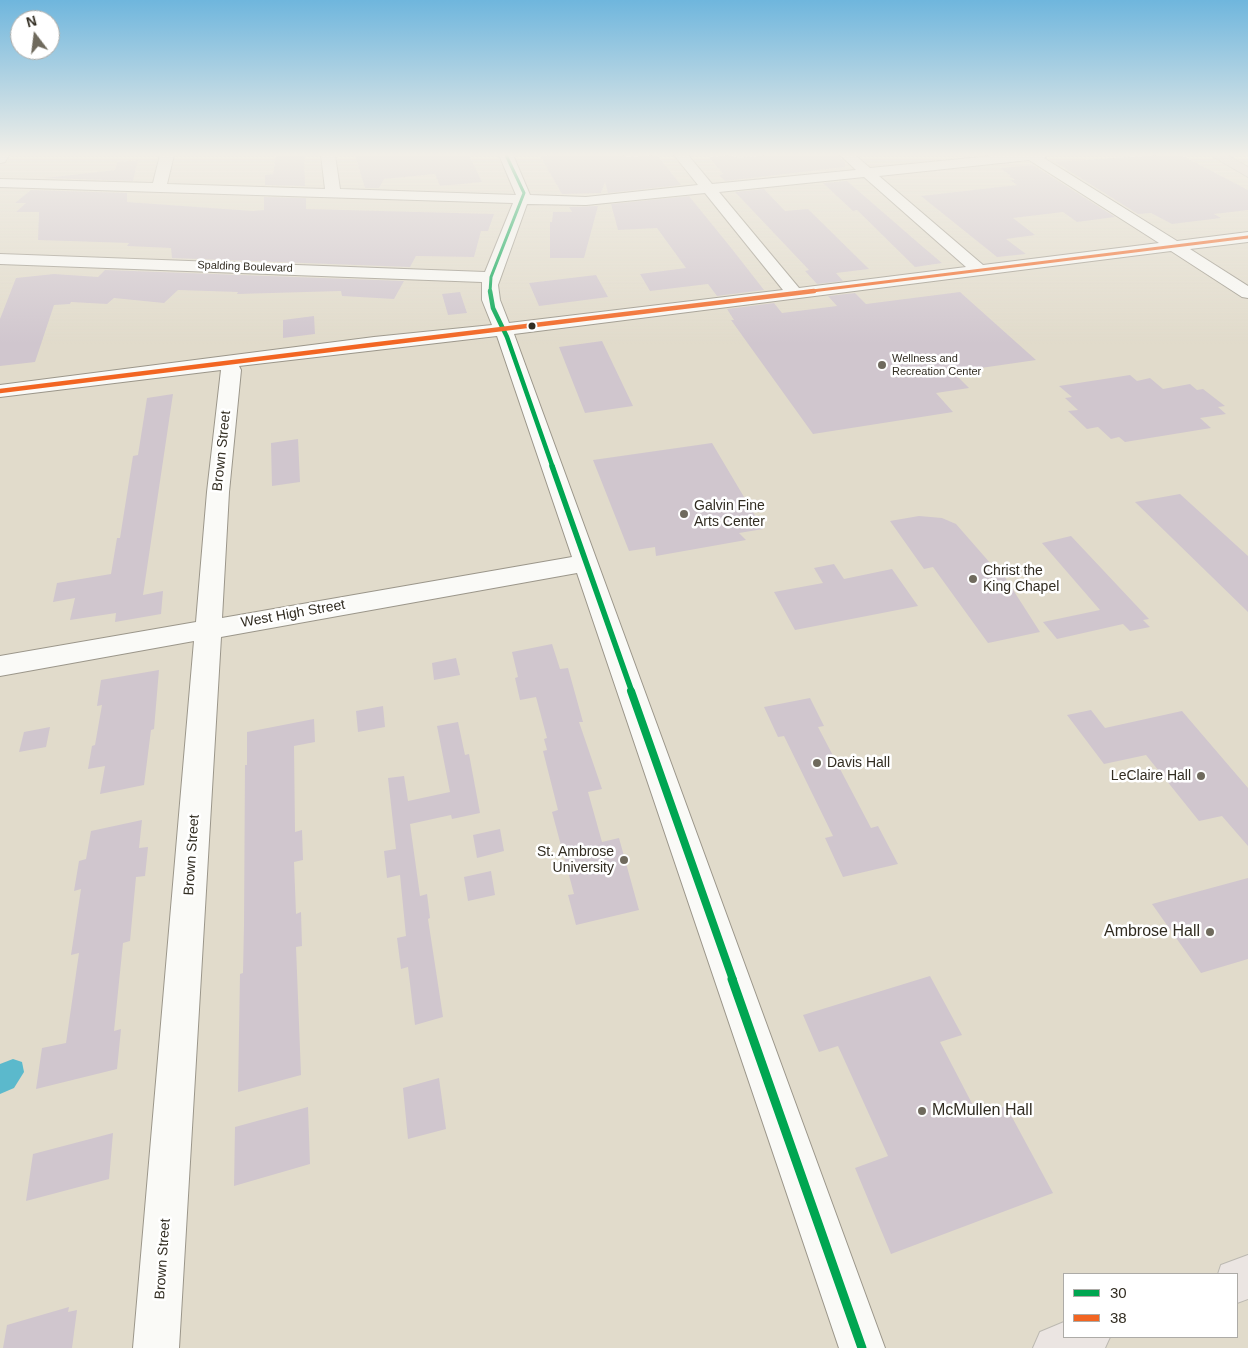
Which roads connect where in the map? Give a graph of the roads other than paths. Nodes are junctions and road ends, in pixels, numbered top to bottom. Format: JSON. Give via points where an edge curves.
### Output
{"nodes":[{"id":1,"x":515,"y":218,"type":"edge"},
{"id":2,"x":733,"y":218,"type":"edge"},
{"id":3,"x":919,"y":218,"type":"edge"},
{"id":4,"x":1131,"y":218,"type":"edge"},
{"id":5,"x":1248,"y":237,"type":"edge"},
{"id":6,"x":1176,"y":247,"type":"junction"},
{"id":7,"x":0,"y":258,"type":"edge"},
{"id":8,"x":980,"y":272,"type":"junction"},
{"id":9,"x":491,"y":277,"type":"junction"},
{"id":10,"x":794,"y":293,"type":"junction"},
{"id":11,"x":1248,"y":293,"type":"edge"},
{"id":12,"x":504,"y":330,"type":"junction"},
{"id":13,"x":228,"y":362,"type":"junction"},
{"id":14,"x":0,"y":391,"type":"edge"},
{"id":15,"x":586,"y":563,"type":"junction"},
{"id":16,"x":208,"y":629,"type":"junction"},
{"id":17,"x":0,"y":666,"type":"edge"},
{"id":18,"x":1083,"y":1338,"type":"edge"},
{"id":19,"x":156,"y":1348,"type":"edge"},
{"id":20,"x":862,"y":1348,"type":"edge"},
{"id":21,"x":1056,"y":1348,"type":"edge"}],
"edges":[{"from":1,"to":9,"type":"street"},
{"from":2,"to":10,"type":"street"},
{"from":3,"to":8,"type":"street"},
{"from":4,"to":6,"type":"street"},
{"from":5,"to":6,"type":"street"},
{"from":6,"to":8,"type":"street"},
{"from":6,"to":11,"type":"street"},
{"from":7,"to":9,"type":"street","name":"Spalding Boulevard"},
{"from":8,"to":10,"type":"street"},
{"from":9,"to":12,"type":"street","via":[[489,289]]},
{"from":10,"to":12,"type":"street"},
{"from":12,"to":13,"type":"street"},
{"from":12,"to":15,"type":"street"},
{"from":13,"to":14,"type":"street"},
{"from":13,"to":16,"type":"street","name":"Brown Street","via":[[230,370]]},
{"from":15,"to":16,"type":"street","name":"West High Street"},
{"from":15,"to":20,"type":"street"},
{"from":16,"to":17,"type":"street","name":"West High Street"},
{"from":16,"to":19,"type":"street","name":"Brown Street"},
{"from":18,"to":21,"type":"main road"}]}
